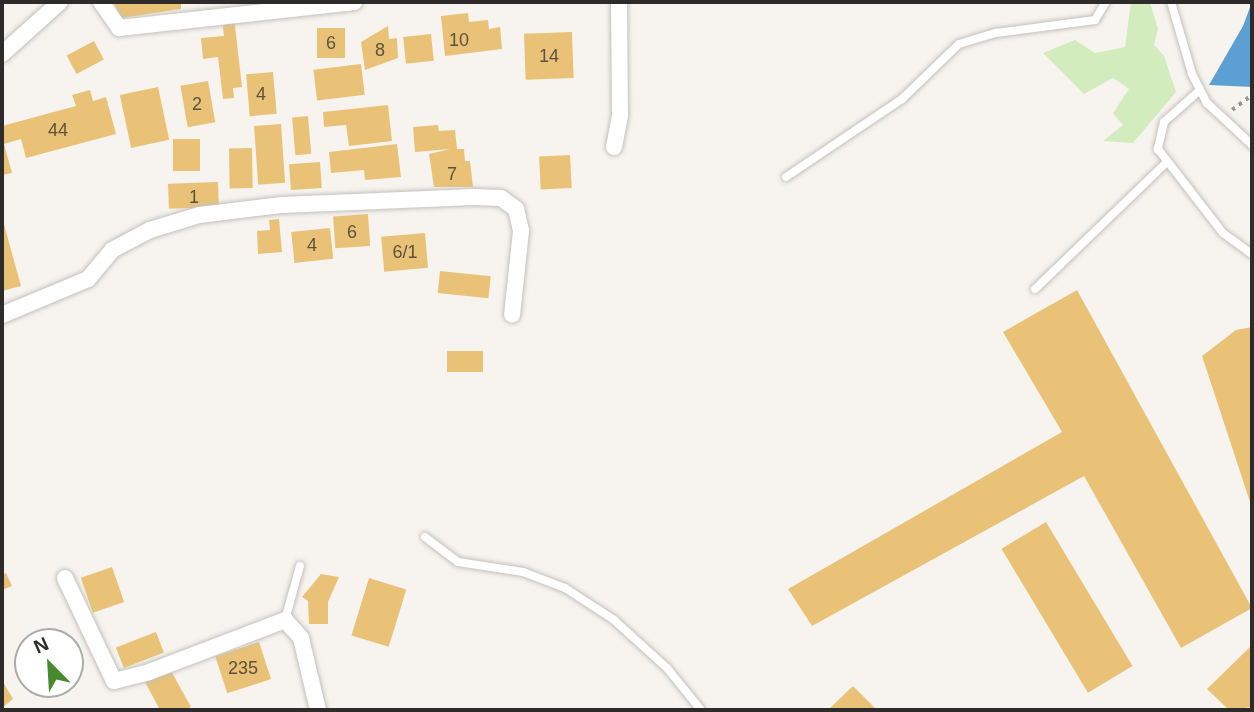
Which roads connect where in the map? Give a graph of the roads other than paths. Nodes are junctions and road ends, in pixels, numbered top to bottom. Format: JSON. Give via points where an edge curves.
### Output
{"nodes":[{"id":1,"x":60,"y":2,"type":"edge"},
{"id":2,"x":100,"y":2,"type":"edge"},
{"id":3,"x":355,"y":2,"type":"edge"},
{"id":4,"x":619,"y":2,"type":"edge"},
{"id":5,"x":1106,"y":2,"type":"edge"},
{"id":6,"x":1172,"y":2,"type":"edge"},
{"id":7,"x":2,"y":54,"type":"edge"},
{"id":8,"x":1200,"y":90,"type":"junction"},
{"id":9,"x":1252,"y":145,"type":"edge"},
{"id":10,"x":614,"y":147,"type":"dead end"},
{"id":11,"x":1165,"y":164,"type":"junction"},
{"id":12,"x":786,"y":177,"type":"dead end"},
{"id":13,"x":1252,"y":254,"type":"edge"},
{"id":14,"x":1035,"y":289,"type":"dead end"},
{"id":15,"x":512,"y":315,"type":"dead end"},
{"id":16,"x":2,"y":316,"type":"edge"},
{"id":17,"x":425,"y":537,"type":"dead end"},
{"id":18,"x":300,"y":566,"type":"dead end"},
{"id":19,"x":65,"y":578,"type":"dead end"},
{"id":20,"x":285,"y":620,"type":"junction"},
{"id":21,"x":318,"y":710,"type":"edge"},
{"id":22,"x":701,"y":710,"type":"edge"}],
"edges":[{"from":1,"to":7,"type":"street"},
{"from":2,"to":3,"type":"street","via":[[119,28]]},
{"from":4,"to":10,"type":"street","via":[[620,116]]},
{"from":5,"to":12,"type":"lane","via":[[1095,20],[996,33],[959,44],[902,99]]},
{"from":6,"to":8,"type":"lane"},
{"from":8,"to":9,"type":"lane"},
{"from":8,"to":11,"type":"lane","via":[[1164,122],[1157,149]]},
{"from":11,"to":13,"type":"lane","via":[[1223,233]]},
{"from":11,"to":14,"type":"lane"},
{"from":15,"to":16,"type":"street","via":[[521,232],[516,209],[501,198],[474,197],[282,205],[199,215],[150,230],[112,250],[88,279]]},
{"from":17,"to":22,"type":"lane","via":[[458,562],[523,572],[575,595],[614,620],[658,660]]},
{"from":18,"to":20,"type":"lane"},
{"from":19,"to":20,"type":"street","via":[[114,681]]},
{"from":20,"to":21,"type":"street","via":[[301,638]]}]}
